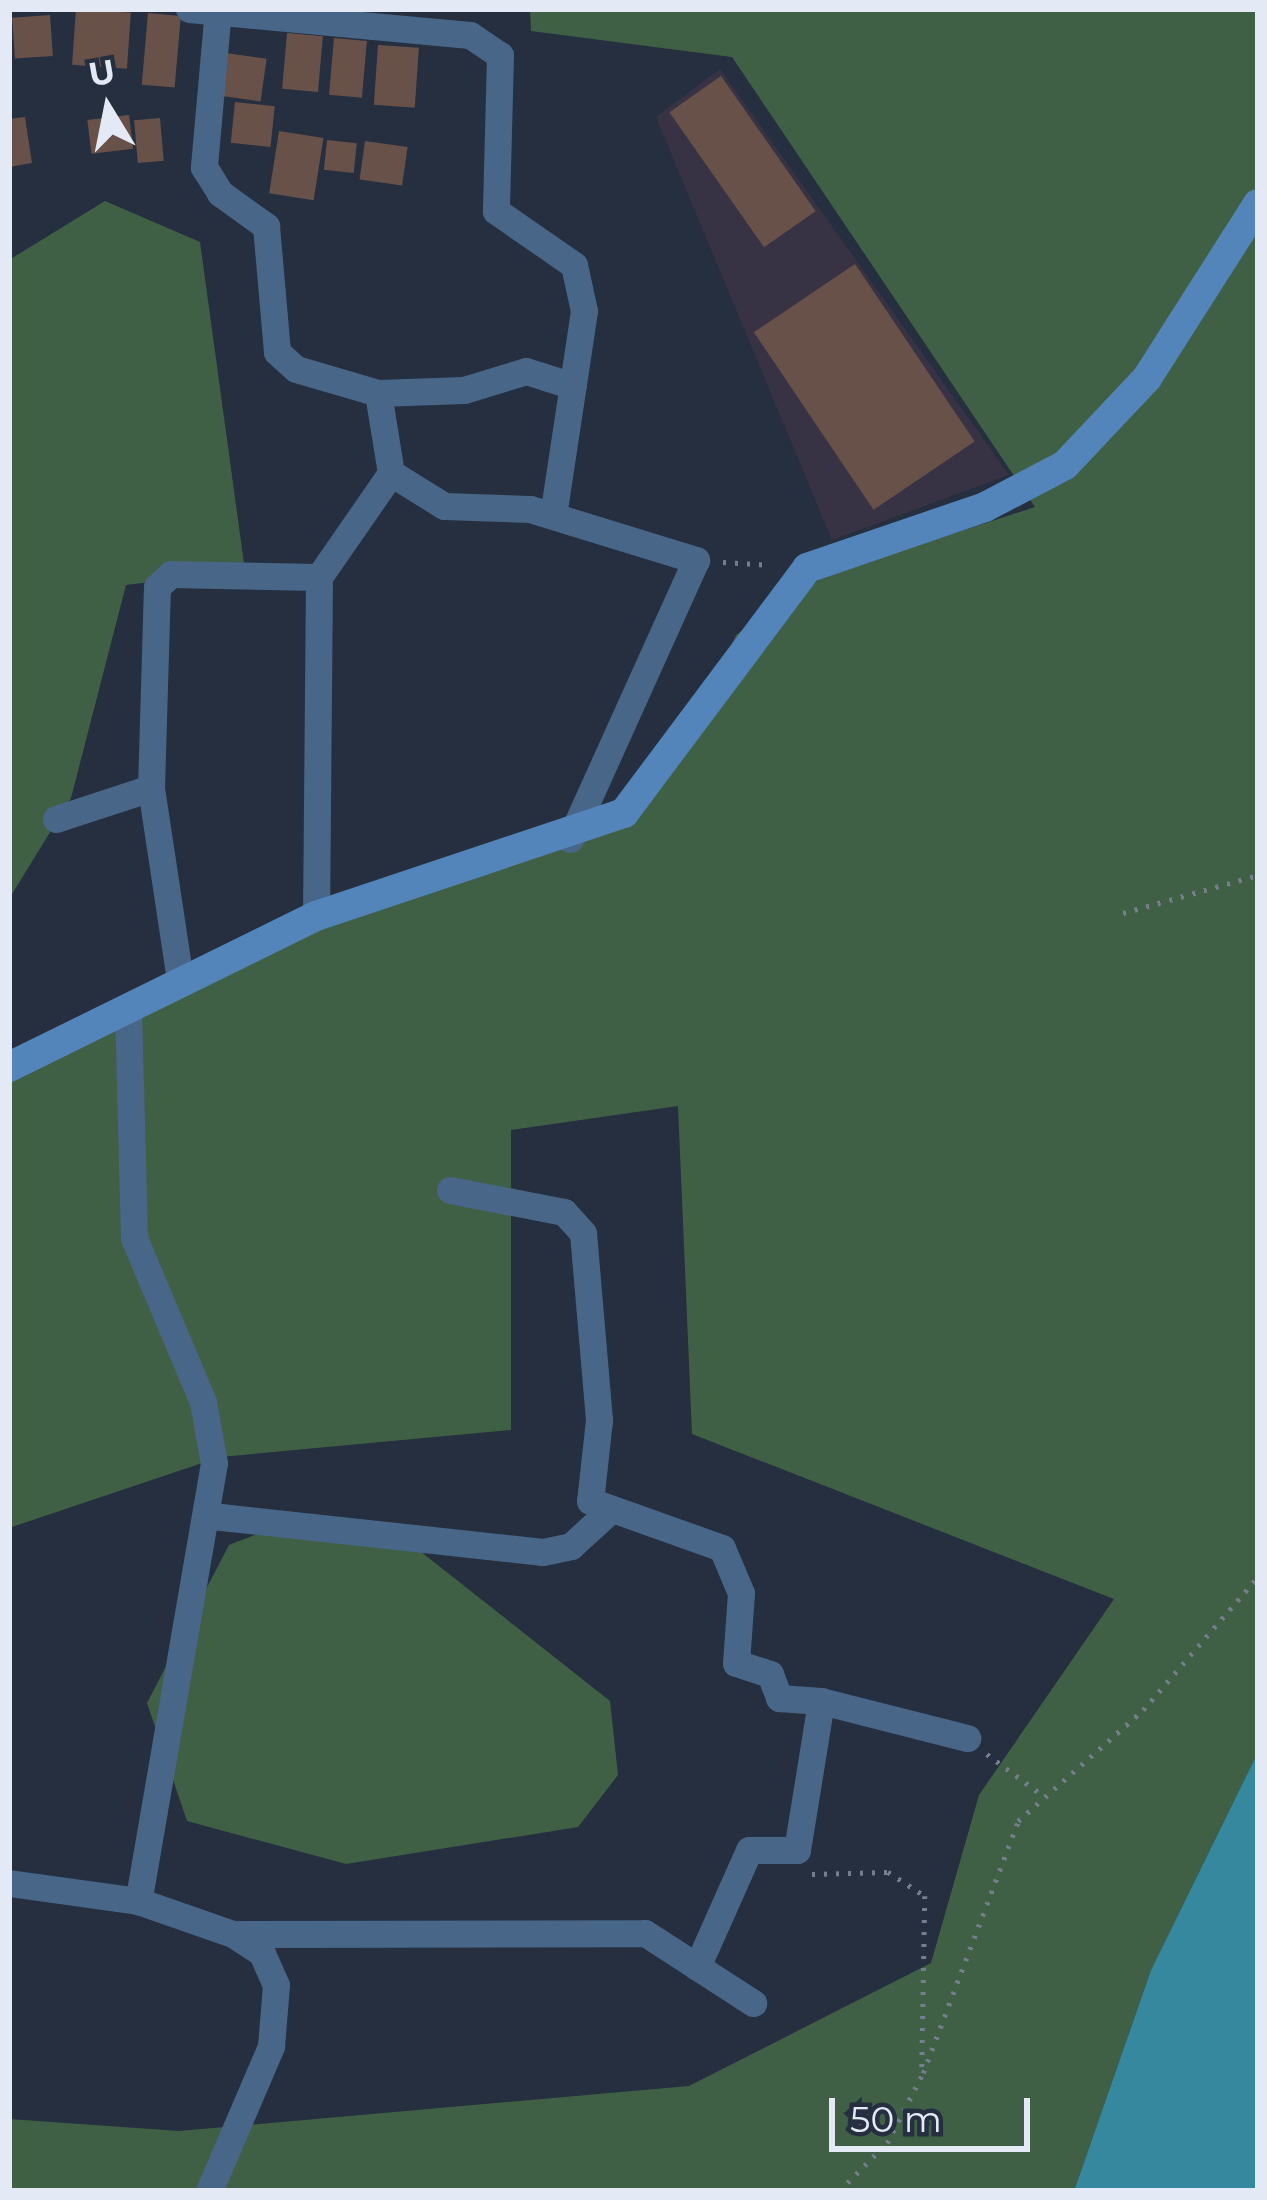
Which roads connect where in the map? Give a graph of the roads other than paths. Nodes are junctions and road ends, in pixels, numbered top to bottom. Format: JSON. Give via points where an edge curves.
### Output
{"nodes":[{"id":1,"x":208,"y":10,"type":"edge"},
{"id":2,"x":1258,"y":204,"type":"edge"},
{"id":3,"x":573,"y":386,"type":"junction"},
{"id":4,"x":378,"y":393,"type":"junction"},
{"id":5,"x":391,"y":473,"type":"junction"},
{"id":6,"x":553,"y":515,"type":"junction"},
{"id":7,"x":319,"y":577,"type":"junction"},
{"id":8,"x":151,"y":788,"type":"junction"},
{"id":9,"x":56,"y":819,"type":"dead end"},
{"id":10,"x":570,"y":838,"type":"junction"},
{"id":11,"x":316,"y":916,"type":"junction"},
{"id":12,"x":180,"y":980,"type":"junction"},
{"id":13,"x":128,"y":1009,"type":"junction"},
{"id":14,"x":9,"y":1067,"type":"edge"},
{"id":15,"x":451,"y":1190,"type":"dead end"},
{"id":16,"x":606,"y":1514,"type":"junction"},
{"id":17,"x":212,"y":1516,"type":"junction"},
{"id":18,"x":820,"y":1701,"type":"junction"},
{"id":19,"x":967,"y":1738,"type":"road end"},
{"id":20,"x":9,"y":1883,"type":"edge"},
{"id":21,"x":138,"y":1901,"type":"junction"},
{"id":22,"x":233,"y":1934,"type":"junction"},
{"id":23,"x":697,"y":1967,"type":"junction"},
{"id":24,"x":753,"y":2003,"type":"dead end"},
{"id":25,"x":209,"y":2191,"type":"edge"}],
"edges":[{"from":1,"to":3,"type":"street","via":[[470,35],[500,55],[508,83],[493,124],[496,211],[574,265],[584,311]]},
{"from":1,"to":4,"type":"street","via":[[204,167],[266,226],[277,352],[296,369]]},
{"from":2,"to":10,"type":"main road","via":[[1147,378],[1065,465],[986,507],[807,568],[754,627],[650,790]]},
{"from":3,"to":4,"type":"street","via":[[526,371],[464,390]]},
{"from":3,"to":6,"type":"street"},
{"from":4,"to":5,"type":"street"},
{"from":5,"to":6,"type":"street","via":[[445,506]]},
{"from":5,"to":7,"type":"street"},
{"from":6,"to":10,"type":"street","via":[[696,560]]},
{"from":7,"to":8,"type":"street","via":[[170,574],[157,587]]},
{"from":7,"to":11,"type":"street"},
{"from":8,"to":9,"type":"street"},
{"from":8,"to":12,"type":"street"},
{"from":10,"to":11,"type":"main road"},
{"from":11,"to":12,"type":"main road"},
{"from":12,"to":13,"type":"main road"},
{"from":13,"to":14,"type":"main road"},
{"from":13,"to":17,"type":"street","via":[[134,1238],[202,1402]]},
{"from":15,"to":16,"type":"street","via":[[564,1212],[584,1233],[599,1420],[588,1486]]},
{"from":16,"to":17,"type":"street","via":[[571,1546],[542,1552]]},
{"from":16,"to":18,"type":"street","via":[[722,1548],[741,1593],[736,1663],[770,1674],[779,1699]]},
{"from":17,"to":21,"type":"street"},
{"from":18,"to":19,"type":"street"},
{"from":18,"to":23,"type":"street","via":[[797,1850],[749,1850]]},
{"from":20,"to":21,"type":"street"},
{"from":21,"to":22,"type":"street"},
{"from":22,"to":23,"type":"street","via":[[645,1933]]},
{"from":22,"to":25,"type":"street","via":[[262,1953],[276,1985],[271,2046]]},
{"from":23,"to":24,"type":"street"}]}
